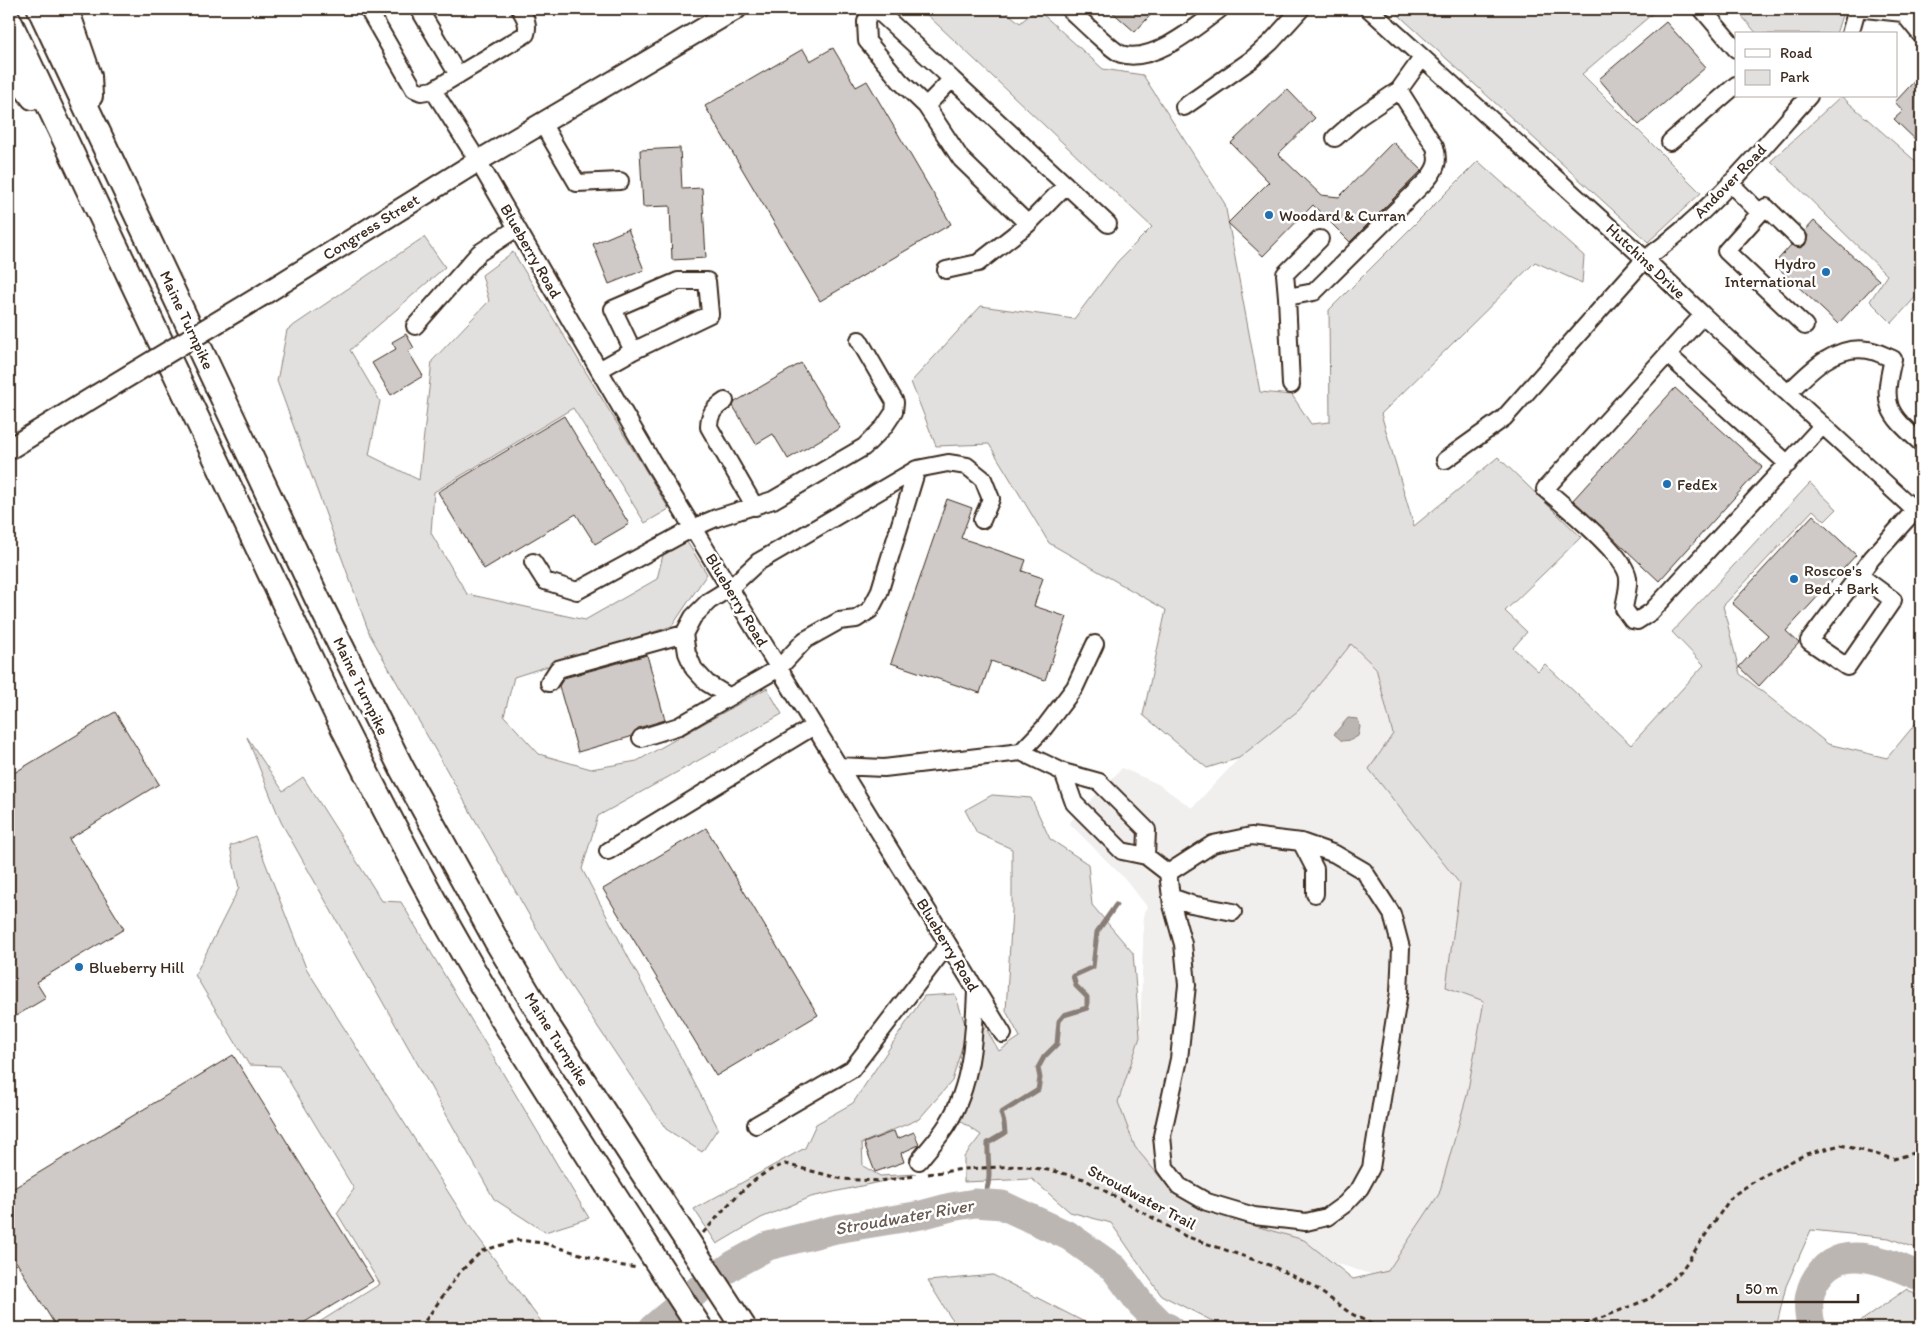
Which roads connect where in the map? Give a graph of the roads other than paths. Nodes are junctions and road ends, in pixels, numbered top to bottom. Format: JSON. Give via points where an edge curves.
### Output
{"nodes":[{"id":1,"x":40,"y":9,"type":"edge"},
{"id":2,"x":66,"y":9,"type":"edge"},
{"id":3,"x":368,"y":9,"type":"edge"},
{"id":4,"x":418,"y":9,"type":"edge"},
{"id":5,"x":520,"y":9,"type":"edge"},
{"id":6,"x":870,"y":9,"type":"edge"},
{"id":7,"x":876,"y":9,"type":"edge"},
{"id":8,"x":1068,"y":9,"type":"edge"},
{"id":9,"x":1220,"y":9,"type":"edge"},
{"id":10,"x":1301,"y":9,"type":"edge"},
{"id":11,"x":1368,"y":9,"type":"edge"},
{"id":12,"x":1702,"y":9,"type":"edge"},
{"id":13,"x":1857,"y":9,"type":"edge"},
{"id":14,"x":1865,"y":9,"type":"edge"},
{"id":15,"x":728,"y":11,"type":"edge"},
{"id":16,"x":1905,"y":11,"type":"edge"},
{"id":17,"x":9,"y":21,"type":"edge"},
{"id":18,"x":1851,"y":32,"type":"edge"},
{"id":19,"x":1921,"y":35,"type":"edge"},
{"id":20,"x":1735,"y":48,"type":"edge"},
{"id":21,"x":1422,"y":58,"type":"junction"},
{"id":22,"x":9,"y":65,"type":"edge"},
{"id":23,"x":458,"y":76,"type":"junction"},
{"id":24,"x":952,"y":78,"type":"junction"},
{"id":25,"x":1735,"y":86,"type":"edge"},
{"id":26,"x":433,"y":90,"type":"junction"},
{"id":27,"x":1398,"y":90,"type":"junction"},
{"id":28,"x":1805,"y":98,"type":"edge"},
{"id":29,"x":926,"y":106,"type":"junction"},
{"id":30,"x":1184,"y":107,"type":"dead end"},
{"id":31,"x":92,"y":118,"type":"junction"},
{"id":32,"x":542,"y":123,"type":"junction"},
{"id":33,"x":62,"y":137,"type":"junction"},
{"id":34,"x":1335,"y":138,"type":"dead end"},
{"id":35,"x":1670,"y":142,"type":"dead end"},
{"id":36,"x":478,"y":161,"type":"junction"},
{"id":37,"x":620,"y":180,"type":"dead end"},
{"id":38,"x":1730,"y":184,"type":"junction"},
{"id":39,"x":1066,"y":185,"type":"junction"},
{"id":40,"x":1760,"y":213,"type":"junction"},
{"id":41,"x":1028,"y":224,"type":"junction"},
{"id":42,"x":1108,"y":224,"type":"dead end"},
{"id":43,"x":517,"y":228,"type":"junction"},
{"id":44,"x":1798,"y":238,"type":"dead end"},
{"id":45,"x":1320,"y":239,"type":"dead end"},
{"id":46,"x":1645,"y":259,"type":"junction"},
{"id":47,"x":946,"y":270,"type":"dead end"},
{"id":48,"x":1287,"y":297,"type":"junction"},
{"id":49,"x":1703,"y":315,"type":"junction"},
{"id":50,"x":415,"y":326,"type":"dead end"},
{"id":51,"x":1805,"y":326,"type":"dead end"},
{"id":52,"x":859,"y":340,"type":"dead end"},
{"id":53,"x":633,"y":351,"type":"junction"},
{"id":54,"x":1667,"y":354,"type":"junction"},
{"id":55,"x":600,"y":370,"type":"junction"},
{"id":56,"x":1291,"y":384,"type":"dead end"},
{"id":57,"x":1788,"y":393,"type":"junction"},
{"id":58,"x":724,"y":401,"type":"dead end"},
{"id":59,"x":1823,"y":425,"type":"junction"},
{"id":60,"x":1921,"y":443,"type":"edge"},
{"id":61,"x":9,"y":449,"type":"edge"},
{"id":62,"x":1445,"y":460,"type":"dead end"},
{"id":63,"x":1788,"y":464,"type":"junction"},
{"id":64,"x":917,"y":469,"type":"junction"},
{"id":65,"x":755,"y":507,"type":"junction"},
{"id":66,"x":1918,"y":513,"type":"edge"},
{"id":67,"x":982,"y":520,"type":"dead end"},
{"id":68,"x":693,"y":528,"type":"junction"},
{"id":69,"x":533,"y":562,"type":"dead end"},
{"id":70,"x":1860,"y":575,"type":"junction"},
{"id":71,"x":730,"y":588,"type":"junction"},
{"id":72,"x":684,"y":634,"type":"junction"},
{"id":73,"x":1095,"y":644,"type":"dead end"},
{"id":74,"x":779,"y":668,"type":"junction"},
{"id":75,"x":550,"y":683,"type":"dead end"},
{"id":76,"x":730,"y":696,"type":"junction"},
{"id":77,"x":814,"y":726,"type":"junction"},
{"id":78,"x":641,"y":738,"type":"dead end"},
{"id":79,"x":1020,"y":752,"type":"junction"},
{"id":80,"x":838,"y":766,"type":"junction"},
{"id":81,"x":1063,"y":772,"type":"junction"},
{"id":82,"x":1301,"y":842,"type":"junction"},
{"id":83,"x":608,"y":851,"type":"dead end"},
{"id":84,"x":1146,"y":856,"type":"junction"},
{"id":85,"x":1168,"y":873,"type":"junction"},
{"id":86,"x":1315,"y":894,"type":"dead end"},
{"id":87,"x":1171,"y":897,"type":"junction"},
{"id":88,"x":1233,"y":912,"type":"dead end"},
{"id":89,"x":948,"y":944,"type":"junction"},
{"id":90,"x":976,"y":991,"type":"junction"},
{"id":91,"x":1003,"y":1034,"type":"dead end"},
{"id":92,"x":756,"y":1125,"type":"dead end"},
{"id":93,"x":921,"y":1170,"type":"road end"},
{"id":94,"x":700,"y":1328,"type":"edge"},
{"id":95,"x":744,"y":1328,"type":"edge"}],
"edges":[{"from":1,"to":31,"type":"highway","name":"Maine Turnpike"},
{"from":2,"to":31,"type":"highway","via":[[89,76]]},
{"from":3,"to":26,"type":"street","via":[[414,89],[421,92]]},
{"from":4,"to":23,"type":"street"},
{"from":5,"to":23,"type":"street","via":[[526,19],[526,34]]},
{"from":6,"to":29,"type":"street","via":[[866,22],[867,41]]},
{"from":7,"to":24,"type":"street"},
{"from":8,"to":9,"type":"street","via":[[1120,54],[1136,56],[1177,40]]},
{"from":10,"to":30,"type":"street","via":[[1251,60]]},
{"from":11,"to":21,"type":"street","name":"Hutchins Drive"},
{"from":12,"to":20,"type":"street"},
{"from":13,"to":18,"type":"street"},
{"from":14,"to":16,"type":"street"},
{"from":15,"to":32,"type":"main road","name":"Congress Street"},
{"from":16,"to":19,"type":"street"},
{"from":17,"to":33,"type":"highway","name":"Maine Turnpike"},
{"from":21,"to":27,"type":"street"},
{"from":21,"to":46,"type":"street","name":"Hutchins Drive"},
{"from":22,"to":33,"type":"highway"},
{"from":23,"to":26,"type":"street"},
{"from":24,"to":29,"type":"street"},
{"from":24,"to":39,"type":"street"},
{"from":25,"to":35,"type":"street"},
{"from":26,"to":36,"type":"street","name":"Blueberry Road"},
{"from":27,"to":34,"type":"street"},
{"from":27,"to":48,"type":"street","via":[[1435,147],[1436,168],[1428,180],[1314,292]]},
{"from":28,"to":38,"type":"street","name":"Andover Road"},
{"from":29,"to":41,"type":"street","via":[[961,159]]},
{"from":31,"to":95,"type":"highway","name":"Maine Turnpike","bridge":true,"via":[[313,589],[402,769],[496,940],[546,1022]]},
{"from":32,"to":36,"type":"main road","name":"Congress Street"},
{"from":32,"to":37,"type":"street","via":[[577,183]]},
{"from":33,"to":94,"type":"highway","name":"Maine Turnpike","bridge":true,"via":[[383,807],[525,1056]]},
{"from":36,"to":43,"type":"street","name":"Blueberry Road"},
{"from":36,"to":61,"type":"main road","name":"Congress Street","bridge":true},
{"from":38,"to":40,"type":"street"},
{"from":38,"to":46,"type":"street","name":"Andover Road","via":[[1668,243]]},
{"from":39,"to":41,"type":"street"},
{"from":39,"to":42,"type":"street"},
{"from":40,"to":44,"type":"street","via":[[1766,207]]},
{"from":40,"to":51,"type":"street","via":[[1726,251]]},
{"from":41,"to":47,"type":"street","via":[[978,263]]},
{"from":43,"to":50,"type":"street","via":[[479,253]]},
{"from":43,"to":55,"type":"street","name":"Blueberry Road"},
{"from":45,"to":48,"type":"street","via":[[1285,274]]},
{"from":46,"to":49,"type":"street","name":"Hutchins Drive"},
{"from":46,"to":62,"type":"street","name":"Andover Road","via":[[1504,418]]},
{"from":48,"to":56,"type":"street"},
{"from":49,"to":54,"type":"street"},
{"from":49,"to":57,"type":"street","name":"Hutchins Drive"},
{"from":52,"to":65,"type":"street","via":[[895,402],[894,412],[864,447],[773,500]]},
{"from":53,"to":53,"type":"street","via":[[710,314],[707,281],[678,280],[613,309]]},
{"from":53,"to":55,"type":"street"},
{"from":54,"to":63,"type":"street"},
{"from":54,"to":63,"type":"street","via":[[1545,489],[1617,555],[1628,576],[1624,609],[1632,620],[1637,621],[1651,612]]},
{"from":55,"to":68,"type":"street","name":"Blueberry Road"},
{"from":57,"to":59,"type":"street","name":"Hutchins Drive"},
{"from":57,"to":60,"type":"street","via":[[1830,357],[1851,349],[1868,350],[1894,359],[1886,394],[1889,407],[1894,417]]},
{"from":58,"to":65,"type":"street","via":[[709,418],[709,427]]},
{"from":59,"to":63,"type":"street"},
{"from":59,"to":66,"type":"street","name":"Hutchins Drive"},
{"from":64,"to":67,"type":"street","via":[[948,463],[967,466],[984,478],[991,498]]},
{"from":64,"to":71,"type":"street","via":[[758,562]]},
{"from":64,"to":74,"type":"street","via":[[879,593],[870,610],[856,619],[839,621],[805,640]]},
{"from":65,"to":68,"type":"street"},
{"from":66,"to":70,"type":"street"},
{"from":68,"to":69,"type":"street","via":[[578,591],[545,581]]},
{"from":68,"to":71,"type":"street","name":"Blueberry Road"},
{"from":70,"to":70,"type":"street","via":[[1809,641],[1847,667],[1893,600]]},
{"from":71,"to":72,"type":"street","via":[[709,601],[693,617]]},
{"from":71,"to":74,"type":"street","name":"Blueberry Road"},
{"from":72,"to":75,"type":"street","via":[[558,669]]},
{"from":72,"to":76,"type":"street","via":[[694,668],[707,683]]},
{"from":73,"to":79,"type":"street","via":[[1075,687],[1044,728]]},
{"from":74,"to":76,"type":"street"},
{"from":74,"to":77,"type":"street","name":"Blueberry Road"},
{"from":76,"to":78,"type":"street","via":[[679,726]]},
{"from":77,"to":80,"type":"street","name":"Blueberry Road"},
{"from":77,"to":83,"type":"street"},
{"from":79,"to":80,"type":"street","via":[[884,768]]},
{"from":79,"to":81,"type":"street"},
{"from":80,"to":89,"type":"street","name":"Blueberry Road"},
{"from":81,"to":84,"type":"street","via":[[1074,803],[1122,851]]},
{"from":81,"to":84,"type":"street","via":[[1099,782],[1147,830]]},
{"from":82,"to":85,"type":"street","via":[[1251,836],[1214,844]]},
{"from":82,"to":86,"type":"street","via":[[1314,869]]},
{"from":82,"to":87,"type":"street","via":[[1335,854],[1364,871],[1392,914],[1400,948],[1400,992],[1371,1168],[1360,1188],[1327,1217],[1306,1222],[1254,1216],[1207,1202],[1179,1186],[1165,1167],[1162,1136],[1179,1059],[1187,985],[1183,944]]},
{"from":84,"to":85,"type":"street"},
{"from":85,"to":87,"type":"street"},
{"from":87,"to":88,"type":"street"},
{"from":89,"to":90,"type":"street","name":"Blueberry Road"},
{"from":89,"to":92,"type":"street","via":[[852,1069]]},
{"from":90,"to":91,"type":"street","name":"Blueberry Road"},
{"from":90,"to":93,"type":"street","via":[[974,1038],[962,1094]]}]}
